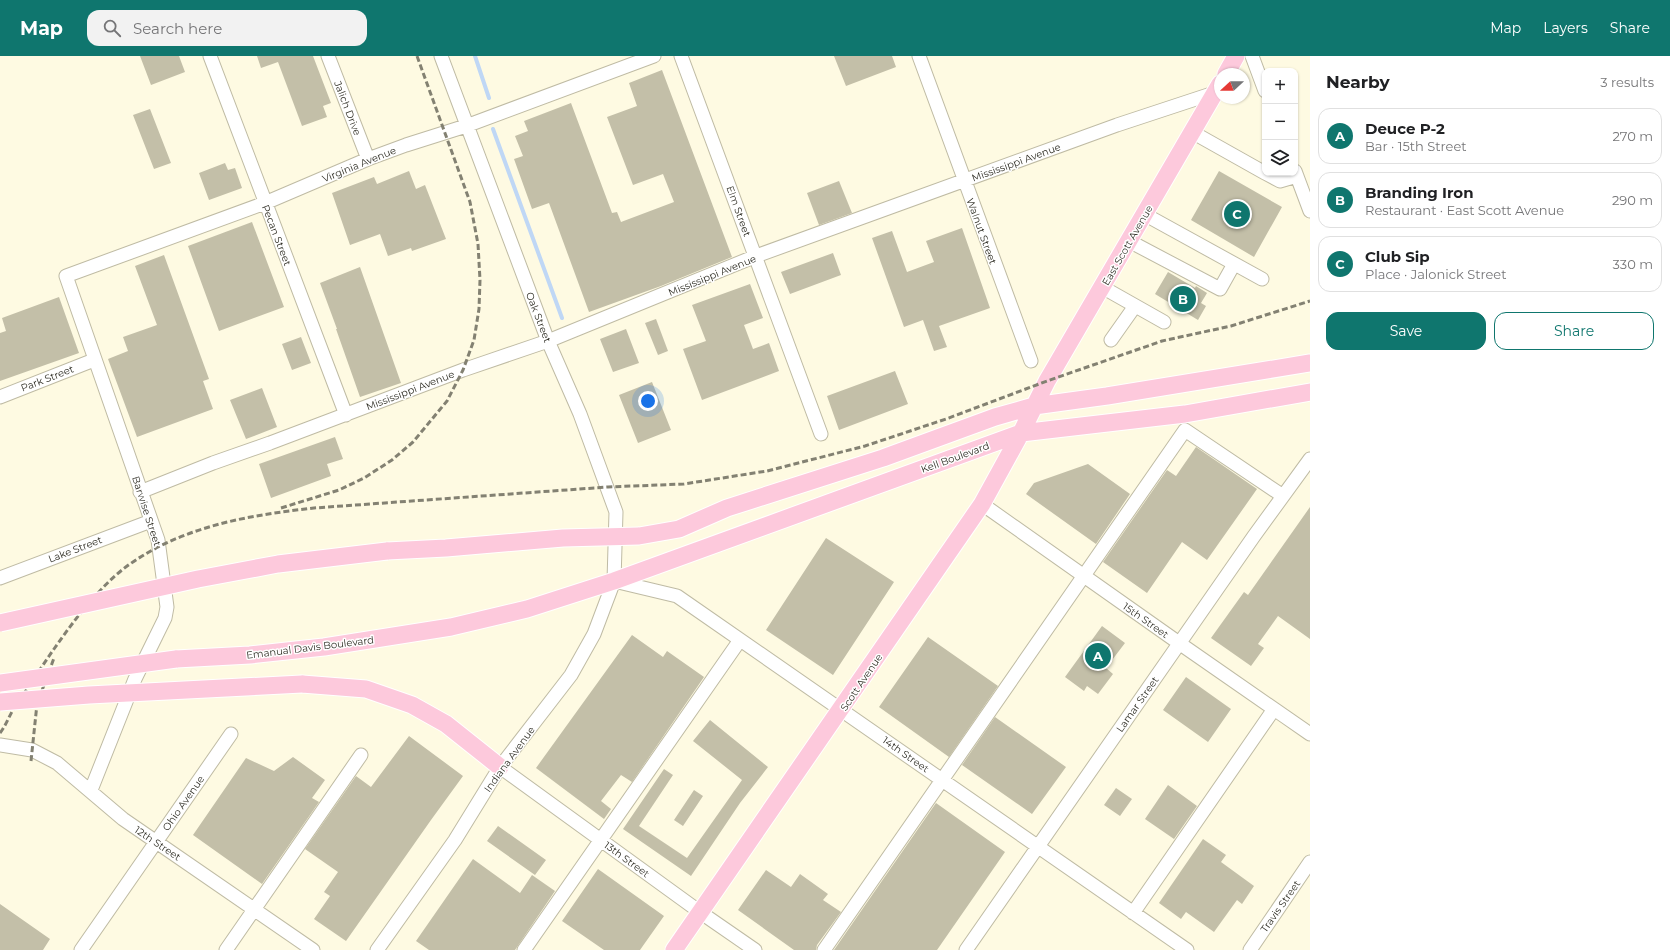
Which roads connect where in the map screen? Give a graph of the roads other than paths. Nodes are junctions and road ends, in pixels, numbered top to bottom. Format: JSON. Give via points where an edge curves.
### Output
{"nodes":[{"id":1,"x":210,"y":56,"type":"edge"},
{"id":2,"x":328,"y":56,"type":"edge"},
{"id":3,"x":441,"y":56,"type":"edge"},
{"id":4,"x":654,"y":56,"type":"edge"},
{"id":5,"x":682,"y":56,"type":"edge"},
{"id":6,"x":919,"y":56,"type":"edge"},
{"id":7,"x":1236,"y":56,"type":"edge"},
{"id":8,"x":1252,"y":56,"type":"edge"},
{"id":9,"x":1229,"y":68,"type":"edge"},
{"id":10,"x":1262,"y":83,"type":"edge"},
{"id":11,"x":1214,"y":90,"type":"edge"},
{"id":12,"x":1214,"y":94,"type":"edge"},
{"id":13,"x":466,"y":126,"type":"junction"},
{"id":14,"x":1192,"y":132,"type":"junction"},
{"id":15,"x":368,"y":159,"type":"junction"},
{"id":16,"x":1262,"y":171,"type":"edge"},
{"id":17,"x":1271,"y":176,"type":"edge"},
{"id":18,"x":1291,"y":176,"type":"edge"},
{"id":19,"x":1297,"y":176,"type":"edge"},
{"id":20,"x":964,"y":181,"type":"junction"},
{"id":21,"x":265,"y":203,"type":"junction"},
{"id":22,"x":1310,"y":211,"type":"edge"},
{"id":23,"x":1144,"y":214,"type":"junction"},
{"id":24,"x":1129,"y":240,"type":"junction"},
{"id":25,"x":756,"y":256,"type":"junction"},
{"id":26,"x":1234,"y":264,"type":"junction"},
{"id":27,"x":66,"y":276,"type":"joint"},
{"id":28,"x":1262,"y":279,"type":"dead end"},
{"id":29,"x":1102,"y":287,"type":"junction"},
{"id":30,"x":1135,"y":306,"type":"junction"},
{"id":31,"x":1164,"y":322,"type":"dead end"},
{"id":32,"x":1111,"y":340,"type":"dead end"},
{"id":33,"x":548,"y":341,"type":"junction"},
{"id":34,"x":94,"y":360,"type":"junction"},
{"id":35,"x":1031,"y":361,"type":"dead end"},
{"id":36,"x":1310,"y":363,"type":"edge"},
{"id":37,"x":1308,"y":394,"type":"edge"},
{"id":38,"x":0,"y":396,"type":"edge"},
{"id":39,"x":1034,"y":406,"type":"junction"},
{"id":40,"x":346,"y":415,"type":"junction"},
{"id":41,"x":1021,"y":433,"type":"junction"},
{"id":42,"x":821,"y":434,"type":"dead end"},
{"id":43,"x":1310,"y":459,"type":"edge"},
{"id":44,"x":140,"y":492,"type":"junction"},
{"id":45,"x":1283,"y":496,"type":"junction"},
{"id":46,"x":982,"y":504,"type":"junction"},
{"id":47,"x":151,"y":521,"type":"junction"},
{"id":48,"x":616,"y":537,"type":"junction"},
{"id":49,"x":1083,"y":576,"type":"junction"},
{"id":50,"x":0,"y":578,"type":"edge"},
{"id":51,"x":614,"y":581,"type":"junction"},
{"id":52,"x":0,"y":623,"type":"edge"},
{"id":53,"x":740,"y":640,"type":"junction"},
{"id":54,"x":1179,"y":644,"type":"junction"},
{"id":55,"x":0,"y":682,"type":"edge"},
{"id":56,"x":0,"y":702,"type":"edge"},
{"id":57,"x":1274,"y":709,"type":"junction"},
{"id":58,"x":842,"y":710,"type":"junction"},
{"id":59,"x":231,"y":734,"type":"dead end"},
{"id":60,"x":1310,"y":734,"type":"edge"},
{"id":61,"x":0,"y":745,"type":"edge"},
{"id":62,"x":361,"y":755,"type":"dead end"},
{"id":63,"x":500,"y":767,"type":"junction"},
{"id":64,"x":944,"y":780,"type":"junction"},
{"id":65,"x":91,"y":790,"type":"junction"},
{"id":66,"x":601,"y":840,"type":"junction"},
{"id":67,"x":156,"y":842,"type":"junction"},
{"id":68,"x":1038,"y":847,"type":"junction"},
{"id":69,"x":1310,"y":862,"type":"edge"},
{"id":70,"x":254,"y":909,"type":"junction"},
{"id":71,"x":700,"y":912,"type":"junction"},
{"id":72,"x":1133,"y":912,"type":"junction"},
{"id":73,"x":80,"y":950,"type":"edge"},
{"id":74,"x":226,"y":950,"type":"edge"},
{"id":75,"x":314,"y":950,"type":"edge"},
{"id":76,"x":377,"y":950,"type":"edge"},
{"id":77,"x":524,"y":950,"type":"edge"},
{"id":78,"x":674,"y":950,"type":"edge"},
{"id":79,"x":755,"y":950,"type":"edge"},
{"id":80,"x":824,"y":950,"type":"edge"},
{"id":81,"x":966,"y":950,"type":"edge"},
{"id":82,"x":1187,"y":950,"type":"edge"},
{"id":83,"x":1250,"y":950,"type":"edge"}],
"edges":[{"from":1,"to":21,"type":"street","name":"Pecan Street"},
{"from":2,"to":15,"type":"street","name":"Jalich Drive"},
{"from":3,"to":13,"type":"street","name":"Oak Street"},
{"from":4,"to":13,"type":"street","name":"Virginia Avenue"},
{"from":5,"to":25,"type":"street","name":"Elm Street"},
{"from":6,"to":20,"type":"street","name":"Walnut Street"},
{"from":7,"to":9,"type":"main road"},
{"from":8,"to":10,"type":"street"},
{"from":11,"to":20,"type":"street","name":"Mississippi Avenue"},
{"from":12,"to":14,"type":"main road","name":"East Scott Avenue"},
{"from":13,"to":15,"type":"street","name":"Virginia Avenue"},
{"from":13,"to":33,"type":"street","name":"Oak Street"},
{"from":14,"to":16,"type":"street"},
{"from":14,"to":23,"type":"main road","name":"East Scott Avenue"},
{"from":15,"to":21,"type":"street","name":"Virginia Avenue"},
{"from":17,"to":18,"type":"street","via":[[1280,181]]},
{"from":19,"to":22,"type":"street"},
{"from":20,"to":25,"type":"street","name":"Mississippi Avenue"},
{"from":20,"to":35,"type":"street","name":"Walnut Street"},
{"from":21,"to":27,"type":"street","name":"Virginia Avenue"},
{"from":21,"to":40,"type":"street","name":"Pecan Street"},
{"from":23,"to":24,"type":"main road","name":"East Scott Avenue"},
{"from":23,"to":26,"type":"street"},
{"from":24,"to":26,"type":"street","via":[[1220,289]]},
{"from":24,"to":29,"type":"main road","name":"East Scott Avenue"},
{"from":25,"to":33,"type":"street","name":"Mississippi Avenue"},
{"from":25,"to":42,"type":"street","name":"Elm Street"},
{"from":26,"to":28,"type":"street"},
{"from":27,"to":34,"type":"street","name":"Barwise Street"},
{"from":29,"to":30,"type":"street"},
{"from":29,"to":39,"type":"main road","name":"East Scott Avenue"},
{"from":30,"to":31,"type":"street"},
{"from":30,"to":32,"type":"street"},
{"from":33,"to":40,"type":"street","name":"Mississippi Avenue","via":[[463,370]]},
{"from":33,"to":48,"type":"street","name":"Oak Street","via":[[608,487],[616,512]]},
{"from":34,"to":38,"type":"street","name":"Park Street"},
{"from":34,"to":44,"type":"street","name":"Barwise Street"},
{"from":36,"to":39,"type":"main road"},
{"from":37,"to":41,"type":"main road","name":"Kell Boulevard","via":[[1185,414]]},
{"from":39,"to":41,"type":"main road","name":"Scott Avenue"},
{"from":39,"to":48,"type":"main road","via":[[727,508],[679,529]]},
{"from":40,"to":44,"type":"street","name":"Mississippi Avenue"},
{"from":41,"to":46,"type":"main road","name":"Scott Avenue"},
{"from":41,"to":51,"type":"main road","name":"Kell Boulevard"},
{"from":43,"to":45,"type":"street","name":"Lamar Street"},
{"from":44,"to":47,"type":"street","name":"Barwise Street"},
{"from":45,"to":49,"type":"street","via":[[1185,430]]},
{"from":45,"to":54,"type":"street","name":"Lamar Street"},
{"from":46,"to":49,"type":"street","name":"15th Street"},
{"from":46,"to":58,"type":"main road","name":"Scott Avenue"},
{"from":47,"to":50,"type":"street","name":"Lake Street"},
{"from":47,"to":65,"type":"street","name":"Barwise Street","via":[[158,540],[167,607],[165,618],[135,679]]},
{"from":48,"to":51,"type":"street","name":"Oak Street"},
{"from":48,"to":52,"type":"main road","bridge":true,"via":[[564,538],[388,551],[278,564]]},
{"from":49,"to":54,"type":"street","name":"15th Street"},
{"from":49,"to":64,"type":"street"},
{"from":51,"to":53,"type":"street","name":"14th Street","via":[[676,596]]},
{"from":51,"to":55,"type":"main road","name":"Emanual Davis Boulevard","bridge":true,"via":[[527,610],[451,627],[324,648],[176,659]]},
{"from":51,"to":63,"type":"street","name":"Indiana Avenue","via":[[594,634],[571,675]]},
{"from":53,"to":58,"type":"street","name":"14th Street"},
{"from":53,"to":66,"type":"street"},
{"from":54,"to":57,"type":"street","name":"15th Street"},
{"from":54,"to":68,"type":"street","name":"Lamar Street"},
{"from":56,"to":63,"type":"main road","bridge":true,"via":[[302,684],[366,688],[412,705],[446,724]]},
{"from":57,"to":60,"type":"street","name":"15th Street"},
{"from":57,"to":72,"type":"street"},
{"from":58,"to":64,"type":"street","name":"14th Street"},
{"from":58,"to":71,"type":"main road","name":"Scott Avenue"},
{"from":59,"to":67,"type":"street","name":"Ohio Avenue"},
{"from":61,"to":65,"type":"street","name":"12th Street","via":[[32,750],[57,763]]},
{"from":62,"to":70,"type":"street"},
{"from":63,"to":66,"type":"street","name":"13th Street"},
{"from":63,"to":76,"type":"street","name":"Indiana Avenue","via":[[455,840]]},
{"from":64,"to":68,"type":"street","name":"14th Street"},
{"from":64,"to":80,"type":"street"},
{"from":65,"to":67,"type":"street","name":"12th Street","via":[[123,819]]},
{"from":66,"to":71,"type":"street","name":"13th Street"},
{"from":66,"to":77,"type":"street"},
{"from":67,"to":70,"type":"street","name":"12th Street"},
{"from":67,"to":73,"type":"street","name":"Ohio Avenue"},
{"from":68,"to":72,"type":"street","name":"14th Street"},
{"from":68,"to":81,"type":"street","name":"Lamar Street"},
{"from":69,"to":83,"type":"street","name":"Travis Street"},
{"from":70,"to":74,"type":"street"},
{"from":70,"to":75,"type":"street","name":"12th Street"},
{"from":71,"to":78,"type":"main road","name":"Scott Avenue"},
{"from":71,"to":79,"type":"street","name":"13th Street"},
{"from":72,"to":82,"type":"street","name":"14th Street"}]}
